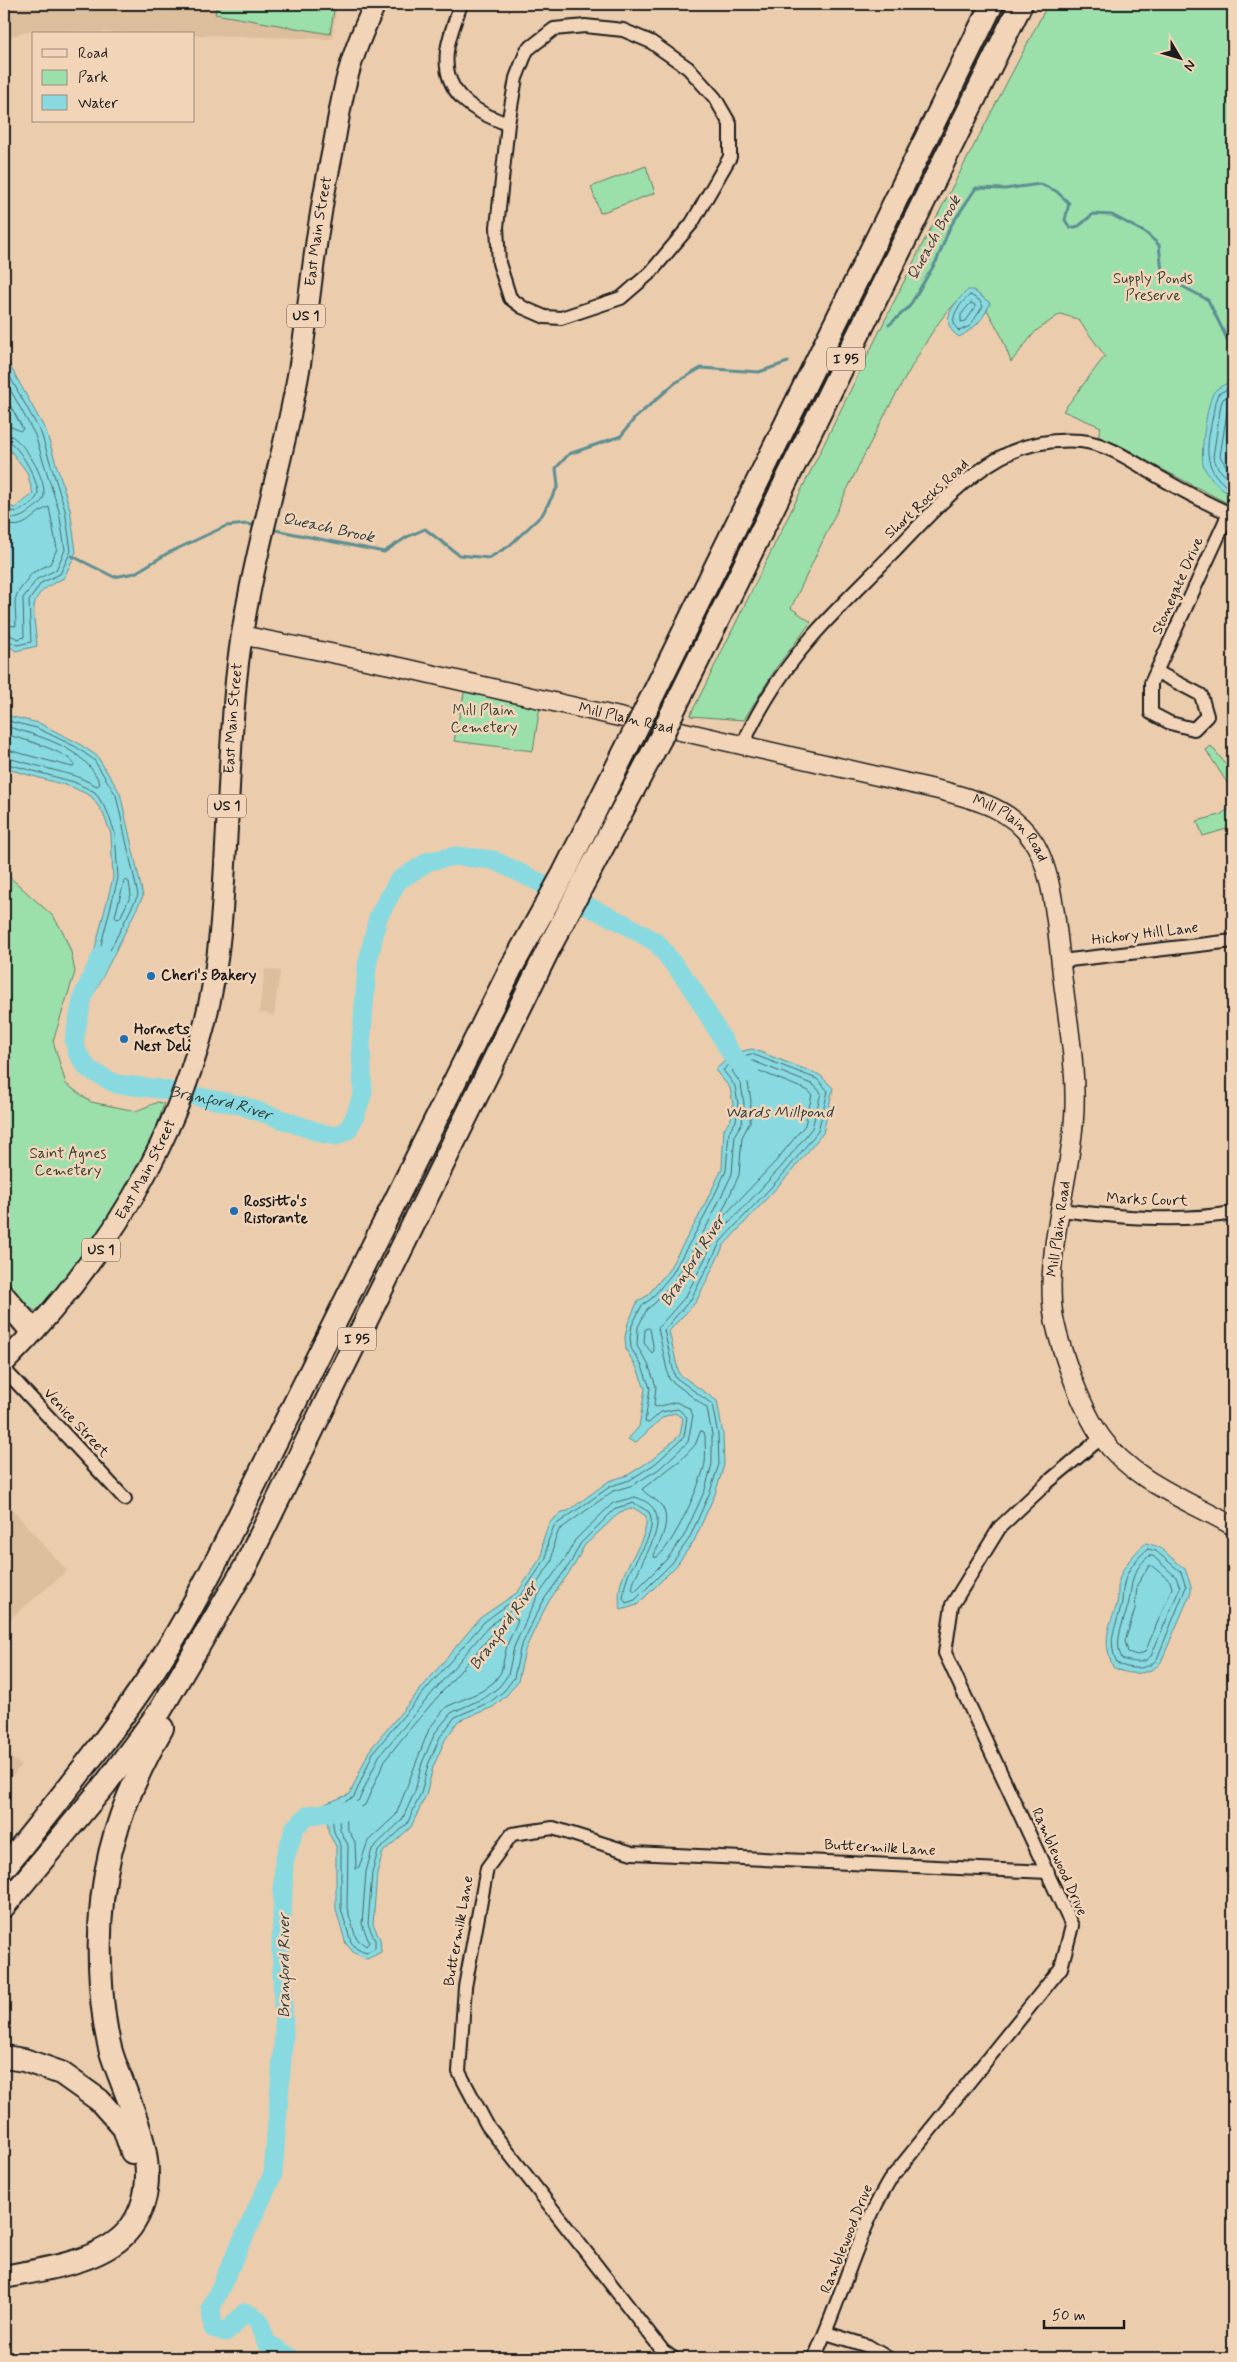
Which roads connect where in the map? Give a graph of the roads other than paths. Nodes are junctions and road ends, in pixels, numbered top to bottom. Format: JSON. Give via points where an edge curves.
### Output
{"nodes":[{"id":1,"x":375,"y":4,"type":"edge"},
{"id":2,"x":462,"y":4,"type":"edge"},
{"id":3,"x":992,"y":4,"type":"edge"},
{"id":4,"x":1021,"y":4,"type":"edge"},
{"id":5,"x":508,"y":124,"type":"junction"},
{"id":6,"x":1231,"y":514,"type":"edge"},
{"id":7,"x":241,"y":634,"type":"junction"},
{"id":8,"x":1157,"y":672,"type":"junction"},
{"id":9,"x":744,"y":744,"type":"junction"},
{"id":10,"x":1233,"y":940,"type":"edge"},
{"id":11,"x":1061,"y":961,"type":"junction"},
{"id":12,"x":1060,"y":1210,"type":"junction"},
{"id":13,"x":1233,"y":1212,"type":"edge"},
{"id":14,"x":4,"y":1289,"type":"edge"},
{"id":15,"x":4,"y":1306,"type":"edge"},
{"id":16,"x":34,"y":1333,"type":"junction"},
{"id":17,"x":4,"y":1363,"type":"edge"},
{"id":18,"x":4,"y":1369,"type":"edge"},
{"id":19,"x":1102,"y":1438,"type":"junction"},
{"id":20,"x":125,"y":1499,"type":"dead end"},
{"id":21,"x":1233,"y":1526,"type":"edge"},
{"id":22,"x":245,"y":1567,"type":"junction"},
{"id":23,"x":4,"y":1868,"type":"edge"},
{"id":24,"x":1048,"y":1872,"type":"junction"},
{"id":25,"x":4,"y":1906,"type":"edge"},
{"id":26,"x":4,"y":2057,"type":"edge"},
{"id":27,"x":4,"y":2264,"type":"edge"},
{"id":28,"x":4,"y":2277,"type":"edge"},
{"id":29,"x":826,"y":2333,"type":"junction"},
{"id":30,"x":673,"y":2358,"type":"edge"},
{"id":31,"x":814,"y":2358,"type":"edge"},
{"id":32,"x":888,"y":2358,"type":"edge"}],
"edges":[{"from":1,"to":7,"type":"main road","name":"East Main Street","number":"US 1","via":[[358,43],[339,110],[298,372]]},
{"from":2,"to":5,"type":"street","via":[[447,52],[446,64],[452,84],[461,98],[476,111]]},
{"from":3,"to":23,"type":"highway","number":"I 95","bridge":true,"via":[[646,709],[564,873],[506,978],[218,1558],[168,1648],[125,1711]]},
{"from":4,"to":22,"type":"highway","number":"I 95","bridge":true,"via":[[660,739],[551,944]]},
{"from":5,"to":5,"type":"street","via":[[497,227],[498,263],[510,298],[545,317],[562,318],[621,298],[629,292],[651,272],[692,223],[730,157],[730,124],[715,98],[688,68],[651,42],[623,30],[586,26],[554,29],[527,50],[516,78]]},
{"from":6,"to":8,"type":"street","name":"Stonegate Drive"},
{"from":6,"to":9,"type":"street","name":"Short Rocks Road","via":[[1091,443],[1039,442],[1012,451],[944,501],[814,633],[775,686]]},
{"from":7,"to":9,"type":"street","name":"Mill Plain Road"},
{"from":7,"to":16,"type":"main road","name":"East Main Street","number":"US 1","via":[[220,934],[210,993],[188,1076],[158,1151],[129,1206],[87,1269]]},
{"from":8,"to":8,"type":"street","name":"Stonegate Drive","via":[[1151,683],[1151,713],[1170,723],[1194,729],[1208,716],[1201,695]]},
{"from":9,"to":11,"type":"street","name":"Mill Plain Road","via":[[972,798],[998,809],[1021,827],[1041,853]]},
{"from":10,"to":11,"type":"street","name":"Hickory Hill Lane"},
{"from":11,"to":12,"type":"street","name":"Mill Plain Road","via":[[1075,1097]]},
{"from":12,"to":13,"type":"street","name":"Marks Court","via":[[1130,1219],[1206,1218]]},
{"from":12,"to":19,"type":"street","name":"Mill Plain Road","via":[[1052,1278],[1053,1315],[1082,1398]]},
{"from":14,"to":16,"type":"street"},
{"from":15,"to":16,"type":"street"},
{"from":16,"to":17,"type":"main road","name":"East Main Street","number":"US 1"},
{"from":18,"to":20,"type":"street","name":"Venice Street"},
{"from":19,"to":21,"type":"street","name":"Mill Plain Road","via":[[1130,1468]]},
{"from":19,"to":24,"type":"street","name":"Ramblewood Drive","via":[[1000,1526],[952,1605],[945,1653]]},
{"from":22,"to":25,"type":"highway","number":"I 95","via":[[160,1711],[104,1786]]},
{"from":22,"to":28,"type":"highway","via":[[203,1658],[147,1755],[120,1815],[104,1873],[99,1930],[101,1986],[111,2052],[148,2161],[146,2195],[131,2228],[104,2250],[69,2264]]},
{"from":24,"to":29,"type":"street","name":"Ramblewood Drive","via":[[1072,1926],[1061,1968],[889,2181],[876,2203]]},
{"from":24,"to":30,"type":"street","name":"Buttermilk Lane","via":[[632,1853],[553,1828],[512,1834],[487,1868],[465,1987],[459,2072],[487,2125],[663,2351]]},
{"from":26,"to":27,"type":"highway","via":[[24,2060],[61,2073],[99,2100],[124,2128],[135,2161],[130,2199],[111,2228],[75,2249]]},
{"from":29,"to":31,"type":"street","name":"Ramblewood Drive"},
{"from":29,"to":32,"type":"street","via":[[868,2346]]}]}
